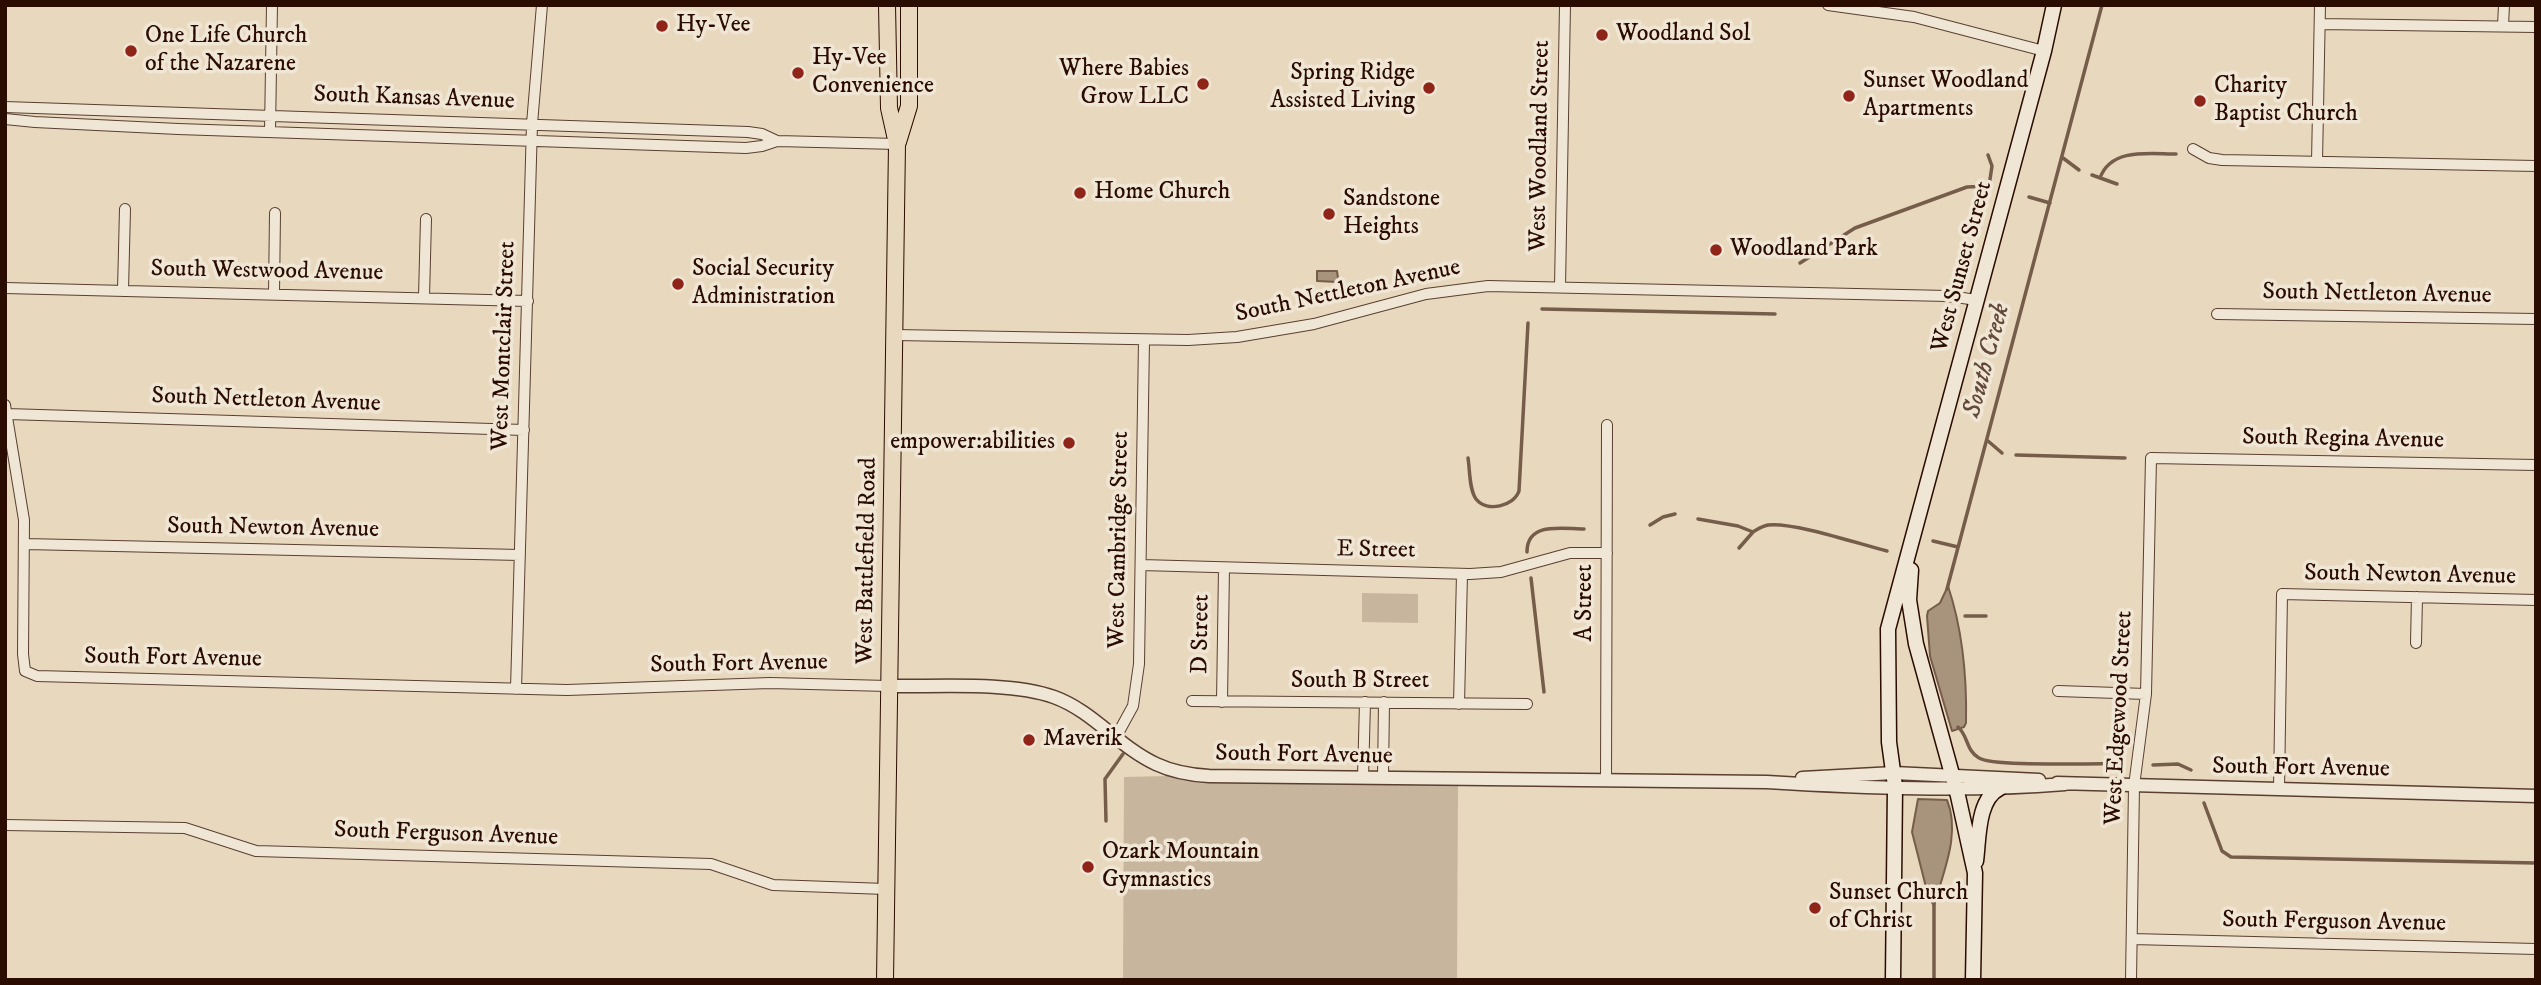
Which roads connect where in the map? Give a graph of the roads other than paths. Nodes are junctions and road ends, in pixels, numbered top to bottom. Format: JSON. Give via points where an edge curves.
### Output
{"nodes":[{"id":1,"x":272,"y":5,"type":"edge"},
{"id":2,"x":542,"y":5,"type":"edge"},
{"id":3,"x":887,"y":5,"type":"edge"},
{"id":4,"x":909,"y":5,"type":"edge"},
{"id":5,"x":1565,"y":5,"type":"edge"},
{"id":6,"x":1828,"y":5,"type":"edge"},
{"id":7,"x":2054,"y":5,"type":"edge"},
{"id":8,"x":2320,"y":5,"type":"edge"},
{"id":9,"x":2504,"y":5,"type":"edge"},
{"id":10,"x":2320,"y":24,"type":"junction"},
{"id":11,"x":2504,"y":26,"type":"junction"},
{"id":12,"x":2536,"y":27,"type":"edge"},
{"id":13,"x":2044,"y":51,"type":"junction"},
{"id":14,"x":5,"y":107,"type":"edge"},
{"id":15,"x":271,"y":115,"type":"junction"},
{"id":16,"x":5,"y":119,"type":"edge"},
{"id":17,"x":532,"y":124,"type":"junction"},
{"id":18,"x":270,"y":131,"type":"junction"},
{"id":19,"x":531,"y":140,"type":"junction"},
{"id":20,"x":777,"y":141,"type":"junction"},
{"id":21,"x":897,"y":144,"type":"junction"},
{"id":22,"x":2193,"y":149,"type":"dead end"},
{"id":23,"x":2317,"y":162,"type":"junction"},
{"id":24,"x":2536,"y":166,"type":"edge"},
{"id":25,"x":125,"y":209,"type":"dead end"},
{"id":26,"x":275,"y":213,"type":"dead end"},
{"id":27,"x":426,"y":219,"type":"dead end"},
{"id":28,"x":5,"y":288,"type":"edge"},
{"id":29,"x":1560,"y":288,"type":"junction"},
{"id":30,"x":123,"y":290,"type":"junction"},
{"id":31,"x":274,"y":294,"type":"junction"},
{"id":32,"x":424,"y":297,"type":"junction"},
{"id":33,"x":1977,"y":300,"type":"junction"},
{"id":34,"x":528,"y":301,"type":"junction"},
{"id":35,"x":2217,"y":314,"type":"dead end"},
{"id":36,"x":2536,"y":318,"type":"edge"},
{"id":37,"x":895,"y":335,"type":"junction"},
{"id":38,"x":1143,"y":340,"type":"junction"},
{"id":39,"x":6,"y":409,"type":"edge"},
{"id":40,"x":1607,"y":425,"type":"dead end"},
{"id":41,"x":524,"y":430,"type":"junction"},
{"id":42,"x":2151,"y":458,"type":"joint"},
{"id":43,"x":2536,"y":465,"type":"edge"},
{"id":44,"x":1913,"y":541,"type":"junction"},
{"id":45,"x":24,"y":544,"type":"junction"},
{"id":46,"x":1607,"y":553,"type":"junction"},
{"id":47,"x":520,"y":555,"type":"junction"},
{"id":48,"x":1141,"y":565,"type":"junction"},
{"id":49,"x":1224,"y":568,"type":"junction"},
{"id":50,"x":1462,"y":574,"type":"junction"},
{"id":51,"x":2417,"y":597,"type":"junction"},
{"id":52,"x":2536,"y":600,"type":"edge"},
{"id":53,"x":2416,"y":643,"type":"dead end"},
{"id":54,"x":888,"y":686,"type":"junction"},
{"id":55,"x":516,"y":689,"type":"junction"},
{"id":56,"x":2058,"y":691,"type":"dead end"},
{"id":57,"x":2146,"y":694,"type":"junction"},
{"id":58,"x":1192,"y":701,"type":"dead end"},
{"id":59,"x":1222,"y":702,"type":"junction"},
{"id":60,"x":1365,"y":702,"type":"junction"},
{"id":61,"x":1384,"y":702,"type":"junction"},
{"id":62,"x":1458,"y":704,"type":"junction"},
{"id":63,"x":1527,"y":704,"type":"dead end"},
{"id":64,"x":1115,"y":737,"type":"junction"},
{"id":65,"x":1363,"y":778,"type":"junction"},
{"id":66,"x":1383,"y":778,"type":"junction"},
{"id":67,"x":1606,"y":780,"type":"junction"},
{"id":68,"x":1895,"y":780,"type":"junction"},
{"id":69,"x":1953,"y":781,"type":"junction"},
{"id":70,"x":2065,"y":784,"type":"junction"},
{"id":71,"x":2134,"y":786,"type":"junction"},
{"id":72,"x":2000,"y":788,"type":"junction"},
{"id":73,"x":2279,"y":789,"type":"junction"},
{"id":74,"x":2536,"y":796,"type":"edge"},
{"id":75,"x":5,"y":825,"type":"edge"},
{"id":76,"x":1975,"y":873,"type":"junction"},
{"id":77,"x":886,"y":889,"type":"junction"},
{"id":78,"x":2132,"y":939,"type":"junction"},
{"id":79,"x":2536,"y":949,"type":"edge"},
{"id":80,"x":885,"y":980,"type":"edge"},
{"id":81,"x":1893,"y":980,"type":"edge"},
{"id":82,"x":1973,"y":980,"type":"edge"},
{"id":83,"x":2131,"y":980,"type":"edge"}],
"edges":[{"from":1,"to":15,"type":"street"},
{"from":2,"to":17,"type":"street","name":"West Montclair Street"},
{"from":3,"to":21,"type":"main road","name":"West Battlefield Road","via":[[889,108]]},
{"from":4,"to":21,"type":"main road","name":"West Battlefield Road","via":[[909,106]]},
{"from":5,"to":29,"type":"street","name":"West Woodland Street"},
{"from":6,"to":13,"type":"street","via":[[1914,17]]},
{"from":7,"to":13,"type":"main road","name":"West Sunset Street"},
{"from":8,"to":10,"type":"street"},
{"from":9,"to":11,"type":"street"},
{"from":10,"to":11,"type":"street"},
{"from":10,"to":23,"type":"street"},
{"from":11,"to":12,"type":"street"},
{"from":13,"to":33,"type":"main road","name":"West Sunset Street"},
{"from":14,"to":15,"type":"street","name":"South Kansas Avenue"},
{"from":15,"to":17,"type":"street","name":"South Kansas Avenue"},
{"from":15,"to":18,"type":"street"},
{"from":16,"to":18,"type":"street","name":"South Kansas Avenue"},
{"from":17,"to":19,"type":"street","name":"West Montclair Street"},
{"from":17,"to":20,"type":"street","name":"South Kansas Avenue","via":[[748,132]]},
{"from":18,"to":19,"type":"street","name":"South Kansas Avenue"},
{"from":19,"to":20,"type":"street","name":"South Kansas Avenue","via":[[746,148]]},
{"from":19,"to":34,"type":"street","name":"West Montclair Street"},
{"from":20,"to":21,"type":"street","name":"South Kansas Avenue"},
{"from":21,"to":37,"type":"main road","name":"West Battlefield Road"},
{"from":22,"to":23,"type":"street","via":[[2222,160]]},
{"from":23,"to":24,"type":"street"},
{"from":25,"to":30,"type":"street"},
{"from":26,"to":31,"type":"street"},
{"from":27,"to":32,"type":"street"},
{"from":28,"to":30,"type":"street","name":"South Westwood Avenue"},
{"from":29,"to":33,"type":"street","name":"South Nettleton Avenue"},
{"from":29,"to":38,"type":"street","name":"South Nettleton Avenue","via":[[1454,289],[1261,334]]},
{"from":30,"to":31,"type":"street","name":"South Westwood Avenue"},
{"from":31,"to":32,"type":"street","name":"South Westwood Avenue"},
{"from":32,"to":34,"type":"street","name":"South Westwood Avenue"},
{"from":33,"to":44,"type":"main road","name":"West Sunset Street"},
{"from":34,"to":41,"type":"street","name":"West Montclair Street"},
{"from":35,"to":36,"type":"street","name":"South Nettleton Avenue"},
{"from":37,"to":38,"type":"street","name":"South Nettleton Avenue"},
{"from":37,"to":54,"type":"main road","name":"West Battlefield Road"},
{"from":38,"to":48,"type":"street","name":"West Cambridge Street"},
{"from":39,"to":41,"type":"street","name":"South Nettleton Avenue"},
{"from":39,"to":45,"type":"street","via":[[22,498]]},
{"from":40,"to":46,"type":"street","name":"A Street"},
{"from":41,"to":47,"type":"street","name":"West Montclair Street"},
{"from":42,"to":43,"type":"street","name":"South Regina Avenue"},
{"from":42,"to":57,"type":"street","name":"West Edgewood Street"},
{"from":44,"to":68,"type":"main road","name":"West Sunset Street","via":[[1888,629],[1889,743]]},
{"from":44,"to":69,"type":"main road","name":"West Sunset Street","via":[[1909,600],[1914,633]]},
{"from":45,"to":47,"type":"street","name":"South Newton Avenue"},
{"from":45,"to":55,"type":"street","name":"South Fort Avenue","via":[[23,654],[25,671],[37,676]]},
{"from":46,"to":50,"type":"street","name":"E Street","via":[[1570,553],[1501,572]]},
{"from":46,"to":67,"type":"street","name":"A Street"},
{"from":47,"to":55,"type":"street","name":"West Montclair Street"},
{"from":48,"to":49,"type":"street","name":"E Street"},
{"from":48,"to":64,"type":"street","name":"West Cambridge Street","via":[[1137,688],[1133,706]]},
{"from":49,"to":50,"type":"street","name":"E Street"},
{"from":49,"to":59,"type":"street","name":"D Street"},
{"from":50,"to":62,"type":"street"},
{"from":51,"to":52,"type":"street","name":"South Newton Avenue"},
{"from":51,"to":53,"type":"street"},
{"from":51,"to":73,"type":"street","name":"South Newton Avenue","via":[[2282,594]]},
{"from":54,"to":55,"type":"street","name":"South Fort Avenue","via":[[771,683]]},
{"from":54,"to":64,"type":"street","name":"South Fort Avenue","via":[[1038,692],[1066,702]]},
{"from":54,"to":77,"type":"main road","name":"West Battlefield Road"},
{"from":56,"to":57,"type":"street"},
{"from":57,"to":71,"type":"street","name":"West Edgewood Street"},
{"from":58,"to":59,"type":"street","name":"South B Street"},
{"from":59,"to":60,"type":"street","name":"South B Street"},
{"from":60,"to":61,"type":"street","name":"South B Street"},
{"from":60,"to":65,"type":"street"},
{"from":61,"to":62,"type":"street","name":"South B Street"},
{"from":61,"to":66,"type":"street"},
{"from":62,"to":63,"type":"street","name":"South B Street"},
{"from":64,"to":65,"type":"street","name":"South Fort Avenue","via":[[1155,764],[1191,775]]},
{"from":65,"to":66,"type":"street","name":"South Fort Avenue"},
{"from":66,"to":67,"type":"street","name":"South Fort Avenue"},
{"from":67,"to":68,"type":"street","name":"South Fort Avenue","via":[[1767,782],[1829,775]]},
{"from":68,"to":69,"type":"street","name":"South Fort Avenue"},
{"from":68,"to":81,"type":"main road","name":"West Sunset Street"},
{"from":69,"to":70,"type":"street","name":"South Fort Avenue","via":[[2032,779]]},
{"from":69,"to":72,"type":"street","name":"South Fort Avenue"},
{"from":69,"to":76,"type":"main road","name":"West Sunset Street"},
{"from":70,"to":71,"type":"street","name":"South Fort Avenue"},
{"from":70,"to":72,"type":"street","name":"South Fort Avenue"},
{"from":71,"to":73,"type":"street","name":"South Fort Avenue"},
{"from":71,"to":78,"type":"street","name":"West Edgewood Street"},
{"from":72,"to":76,"type":"main road","via":[[1990,795],[1984,810]]},
{"from":73,"to":74,"type":"street","name":"South Fort Avenue"},
{"from":75,"to":77,"type":"street","name":"South Ferguson Avenue","via":[[185,828],[256,851],[711,864],[772,885]]},
{"from":76,"to":82,"type":"main road","name":"West Sunset Street"},
{"from":77,"to":80,"type":"main road","name":"West Battlefield Road"},
{"from":78,"to":79,"type":"street","name":"South Ferguson Avenue"},
{"from":78,"to":83,"type":"street","name":"West Edgewood Street"}]}
